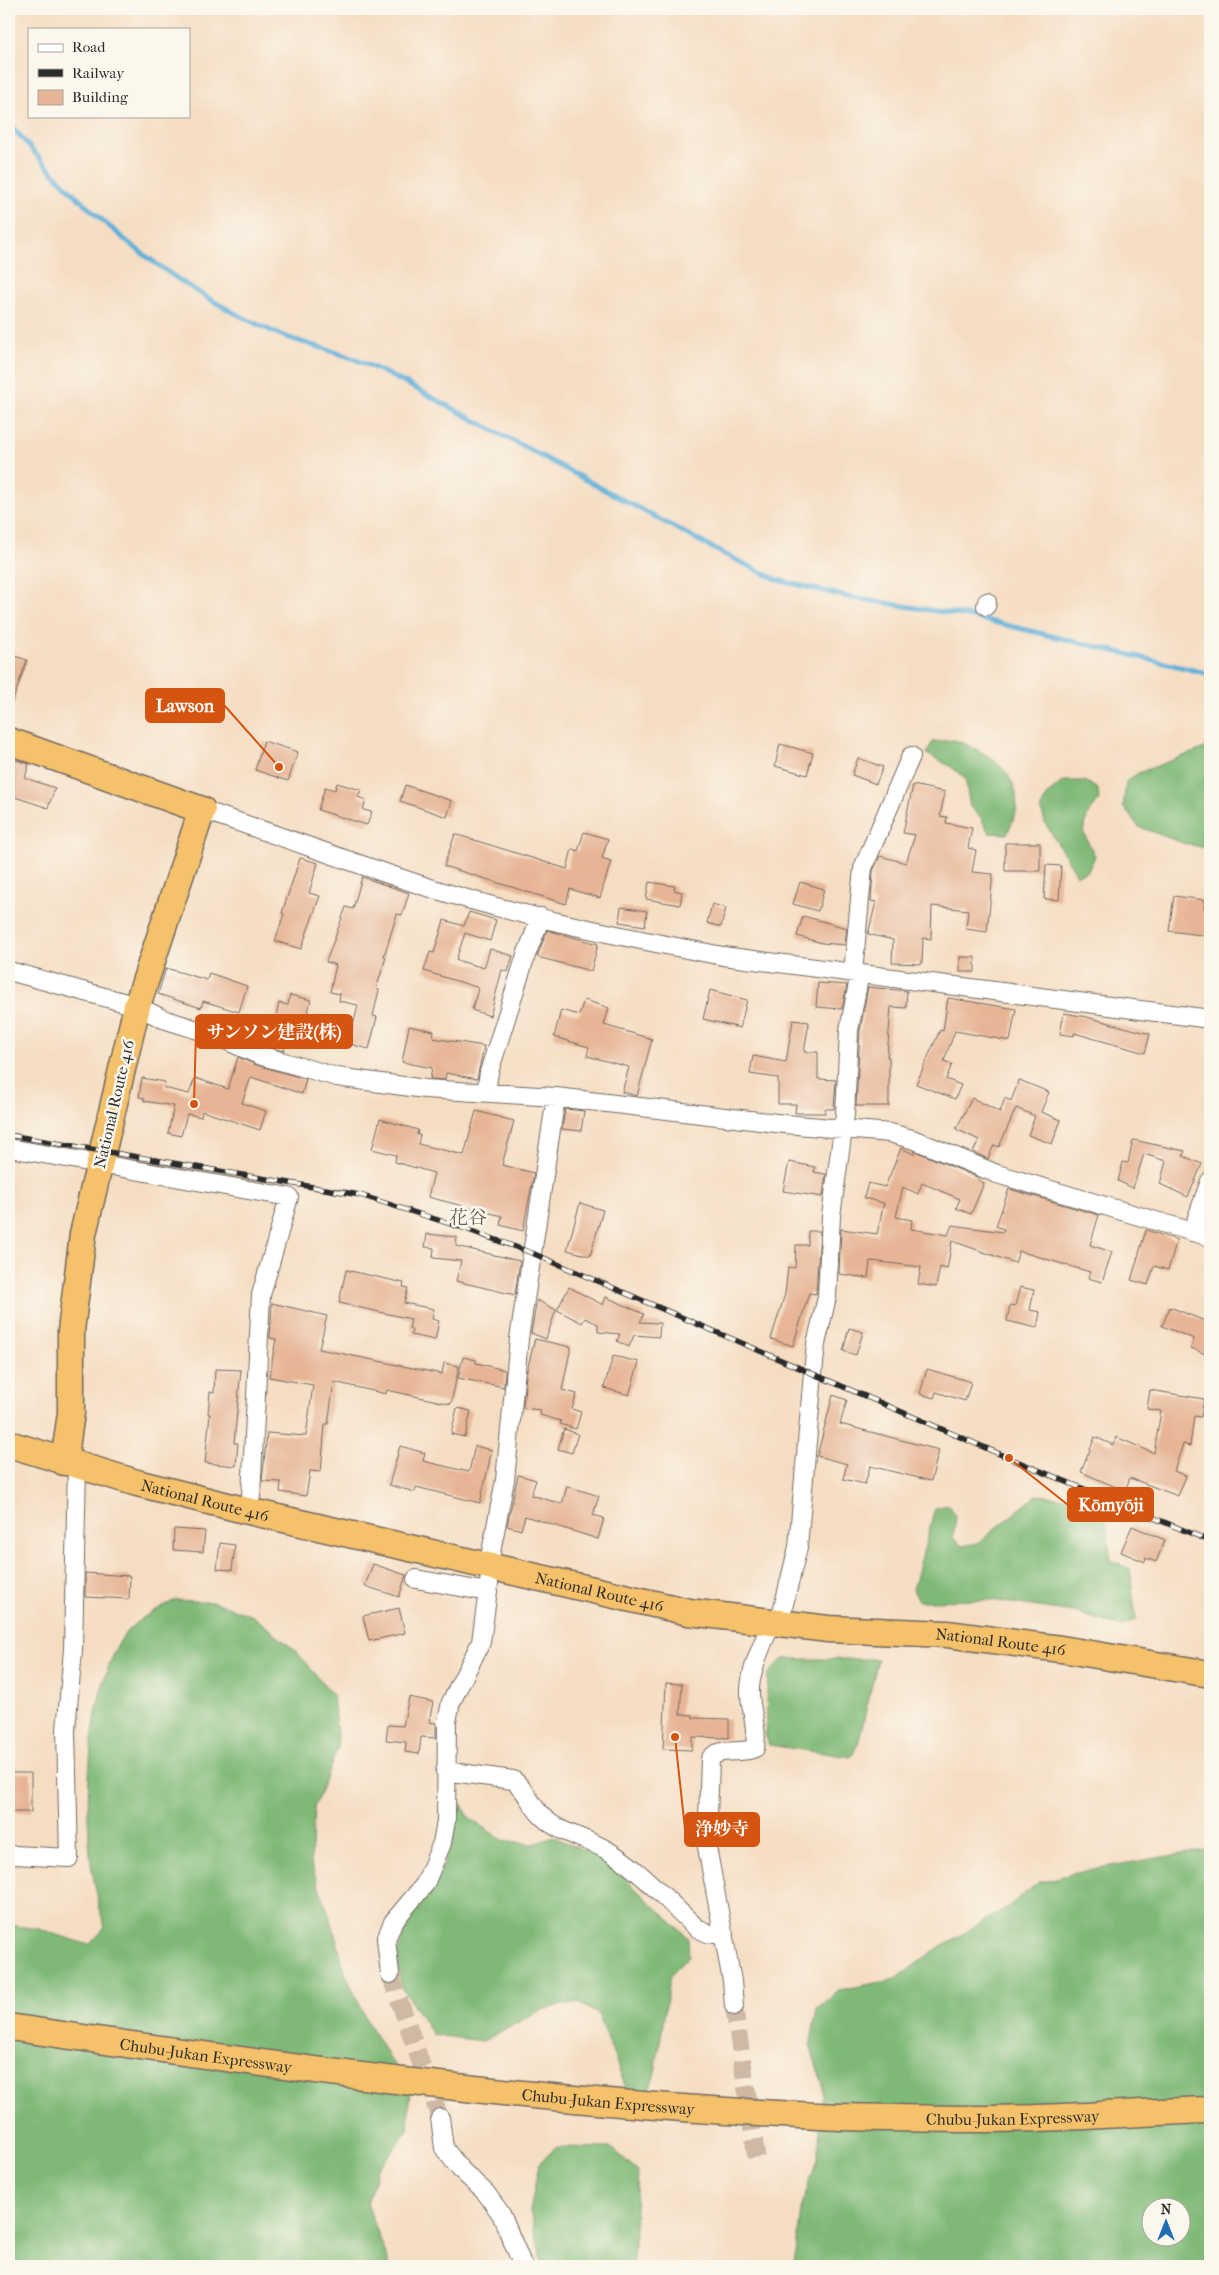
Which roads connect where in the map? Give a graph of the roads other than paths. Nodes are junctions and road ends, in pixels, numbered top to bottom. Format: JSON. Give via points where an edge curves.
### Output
{"nodes":[{"id":1,"x":9,"y":741,"type":"edge"},
{"id":2,"x":911,"y":756,"type":"dead end"},
{"id":3,"x":202,"y":810,"type":"junction"},
{"id":4,"x":541,"y":917,"type":"junction"},
{"id":5,"x":9,"y":971,"type":"edge"},
{"id":6,"x":856,"y":973,"type":"junction"},
{"id":7,"x":137,"y":1006,"type":"junction"},
{"id":8,"x":1210,"y":1019,"type":"edge"},
{"id":9,"x":486,"y":1093,"type":"junction"},
{"id":10,"x":556,"y":1097,"type":"junction"},
{"id":11,"x":842,"y":1129,"type":"junction"},
{"id":12,"x":9,"y":1148,"type":"edge"},
{"id":13,"x":100,"y":1164,"type":"junction"},
{"id":14,"x":1210,"y":1181,"type":"edge"},
{"id":15,"x":1192,"y":1232,"type":"junction"},
{"id":16,"x":1210,"y":1237,"type":"edge"},
{"id":17,"x":9,"y":1444,"type":"edge"},
{"id":18,"x":70,"y":1464,"type":"junction"},
{"id":19,"x":248,"y":1512,"type":"junction"},
{"id":20,"x":489,"y":1576,"type":"junction"},
{"id":21,"x":416,"y":1579,"type":"dead end"},
{"id":22,"x":775,"y":1624,"type":"junction"},
{"id":23,"x":1210,"y":1674,"type":"edge"},
{"id":24,"x":445,"y":1771,"type":"junction"},
{"id":25,"x":15,"y":1855,"type":"dead end"},
{"id":26,"x":724,"y":1934,"type":"junction"},
{"id":27,"x":390,"y":1974,"type":"tunnel mouth"},
{"id":28,"x":734,"y":2006,"type":"tunnel mouth"},
{"id":29,"x":9,"y":2027,"type":"edge"},
{"id":30,"x":1210,"y":2110,"type":"edge"},
{"id":31,"x":440,"y":2118,"type":"tunnel mouth"},
{"id":32,"x":523,"y":2266,"type":"edge"}],
"edges":[{"from":1,"to":3,"type":"highway"},
{"from":2,"to":6,"type":"street","via":[[864,868]]},
{"from":3,"to":4,"type":"street","via":[[425,886]]},
{"from":3,"to":7,"type":"highway","name":"National Route 416"},
{"from":4,"to":6,"type":"street","via":[[723,956]]},
{"from":4,"to":9,"type":"street","via":[[489,1072]]},
{"from":5,"to":7,"type":"street"},
{"from":6,"to":8,"type":"street"},
{"from":6,"to":11,"type":"street"},
{"from":7,"to":9,"type":"street","via":[[259,1055],[337,1077],[425,1089]]},
{"from":7,"to":13,"type":"highway","name":"National Route 416"},
{"from":9,"to":10,"type":"street"},
{"from":10,"to":11,"type":"street"},
{"from":10,"to":20,"type":"street","via":[[519,1339],[505,1480]]},
{"from":11,"to":15,"type":"street","via":[[890,1132],[1006,1177]]},
{"from":11,"to":22,"type":"street","via":[[831,1216],[827,1297],[813,1372],[798,1547]]},
{"from":12,"to":13,"type":"street"},
{"from":13,"to":18,"type":"highway","name":"National Route 416","via":[[76,1274],[70,1331]]},
{"from":13,"to":19,"type":"street","via":[[289,1197],[262,1296]]},
{"from":14,"to":15,"type":"street"},
{"from":15,"to":16,"type":"street"},
{"from":17,"to":18,"type":"highway"},
{"from":18,"to":19,"type":"highway","name":"National Route 416"},
{"from":18,"to":25,"type":"street","via":[[73,1650],[66,1730],[69,1858]]},
{"from":19,"to":20,"type":"highway","name":"National Route 416"},
{"from":20,"to":21,"type":"street"},
{"from":20,"to":22,"type":"highway","name":"National Route 416"},
{"from":20,"to":24,"type":"street","via":[[481,1642],[451,1702],[446,1721]]},
{"from":22,"to":23,"type":"highway","name":"National Route 416","via":[[947,1634]]},
{"from":22,"to":26,"type":"street","via":[[754,1669],[750,1693],[757,1736],[755,1748],[747,1752],[722,1752],[710,1759],[708,1847]]},
{"from":24,"to":26,"type":"street","via":[[513,1780],[522,1786],[543,1817],[553,1825],[605,1849],[627,1864],[697,1928],[710,1934]]},
{"from":24,"to":27,"type":"street","via":[[446,1821],[442,1843],[425,1884],[392,1922],[386,1939]]},
{"from":26,"to":28,"type":"street"},
{"from":29,"to":30,"type":"highway","name":"Chubu-Jukan Expressway","via":[[375,2078],[530,2096],[681,2108],[841,2117],[989,2120]]},
{"from":31,"to":32,"type":"street","via":[[444,2148],[501,2214]]}]}
